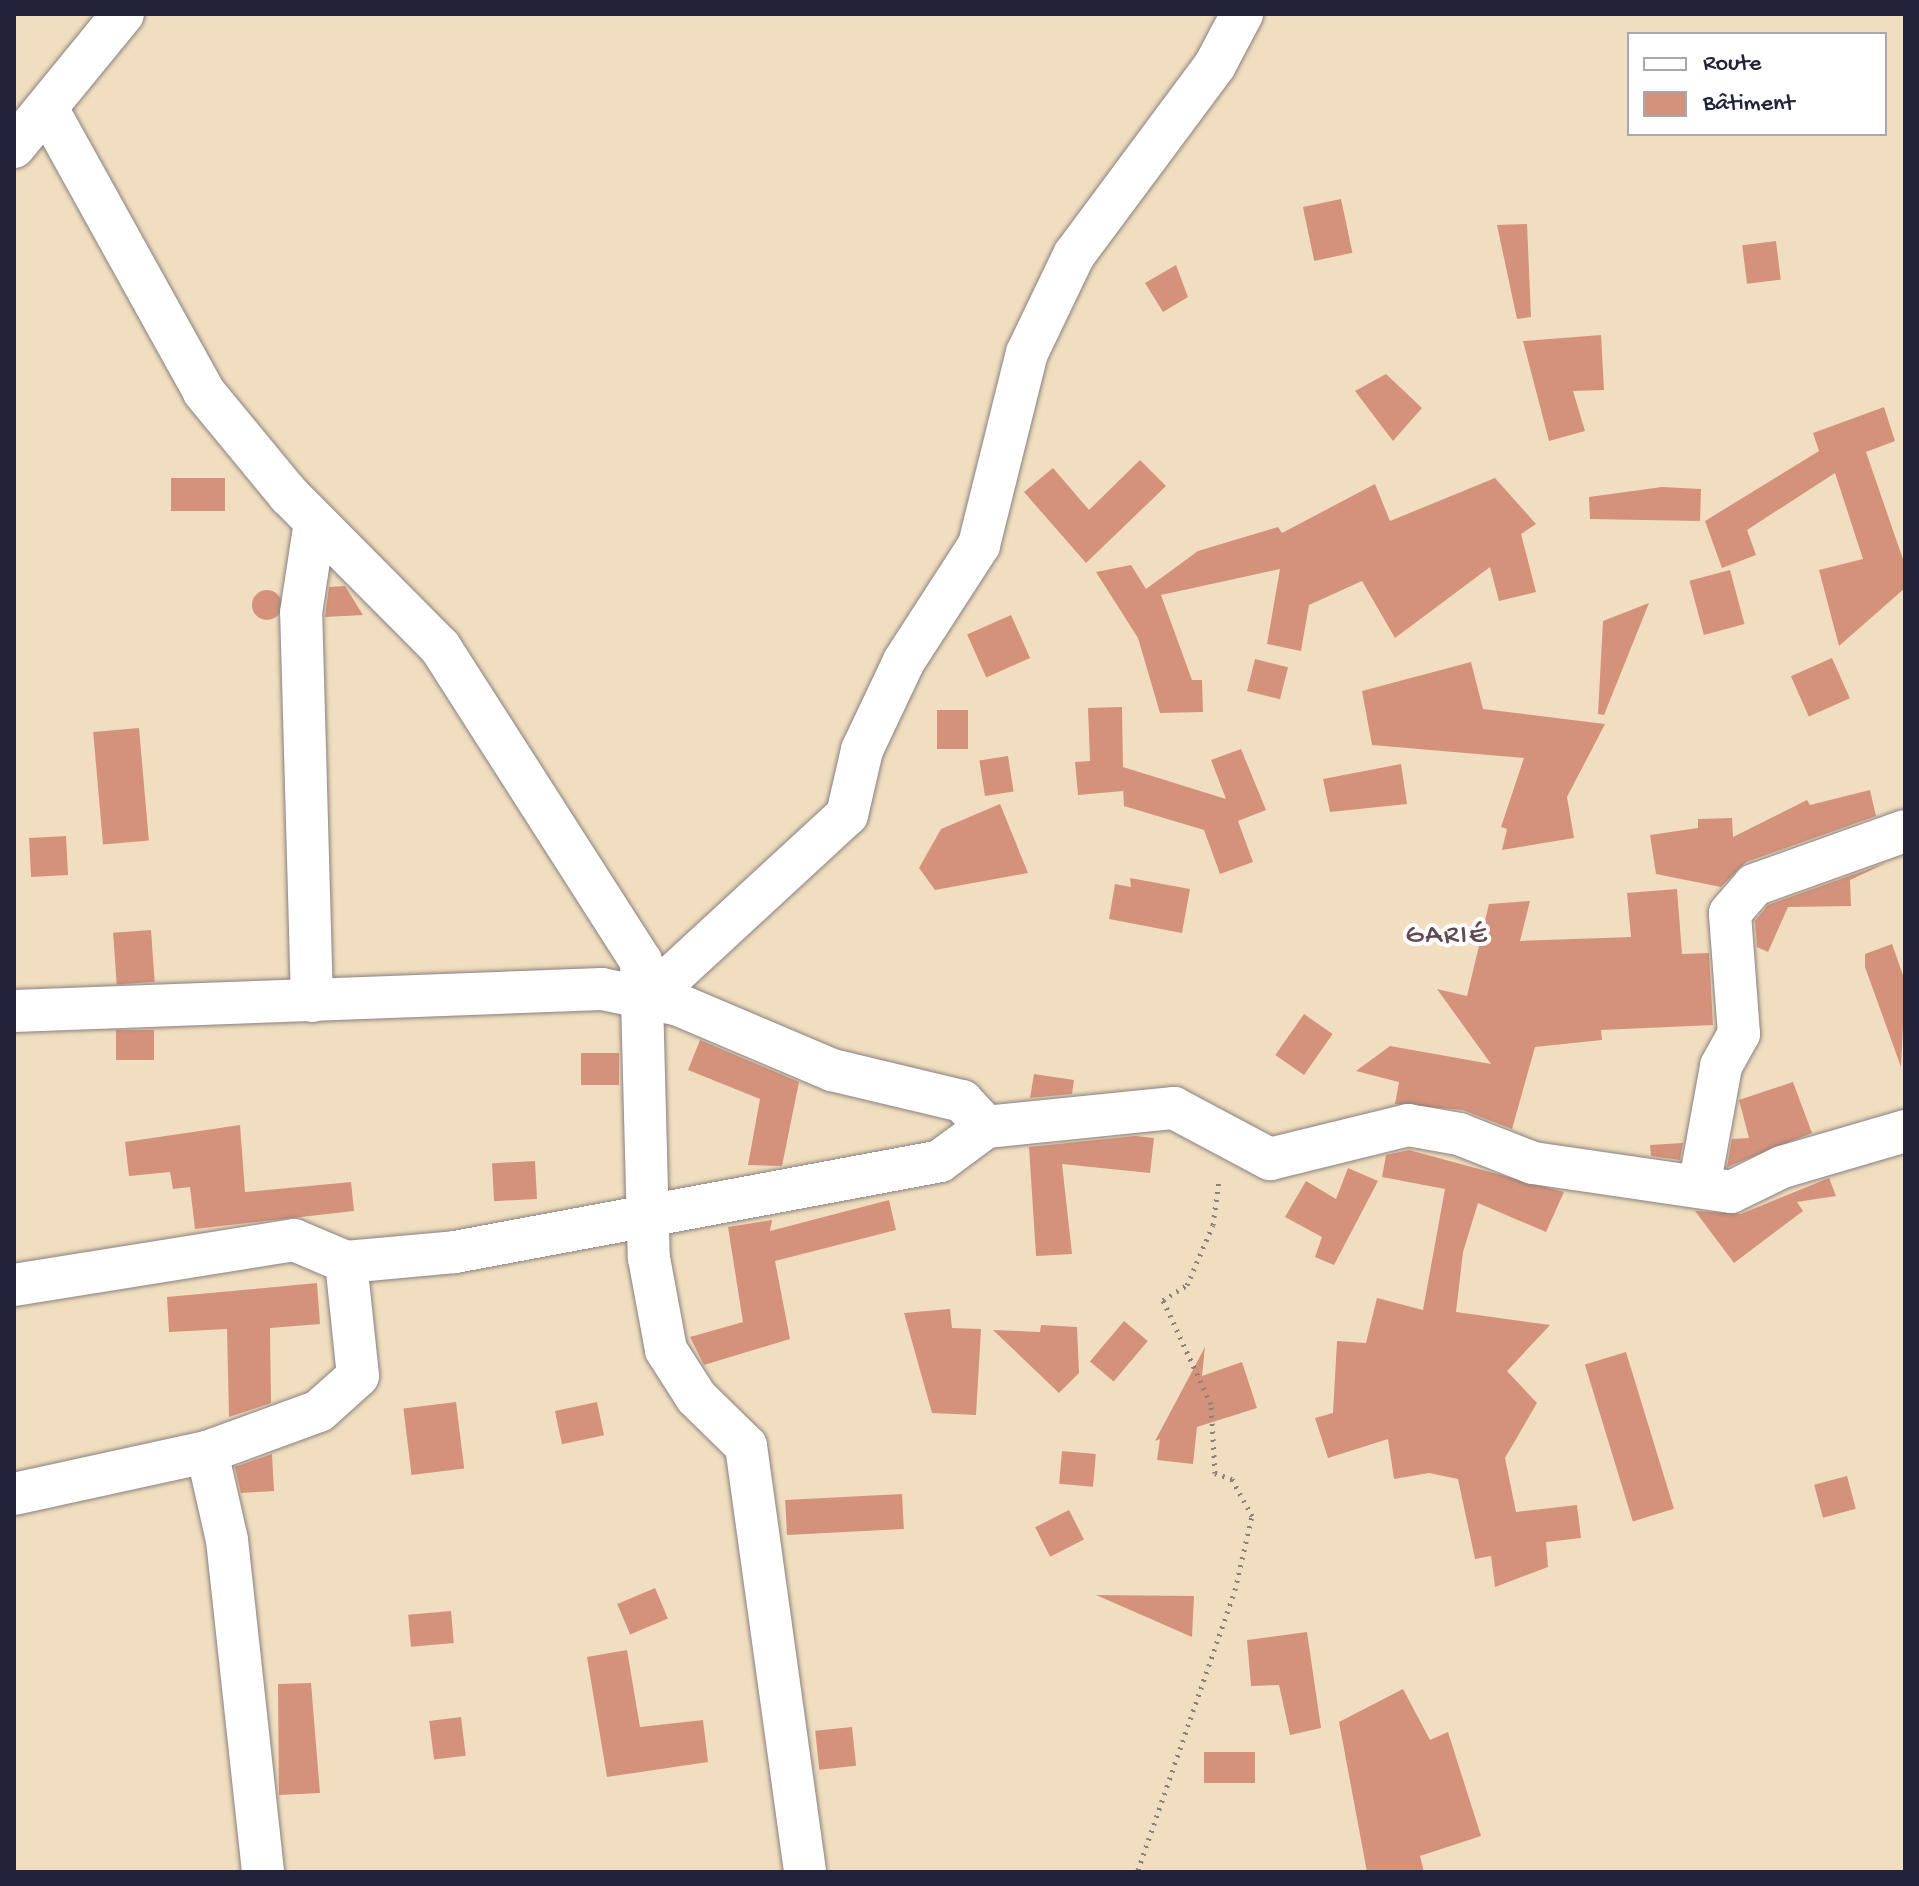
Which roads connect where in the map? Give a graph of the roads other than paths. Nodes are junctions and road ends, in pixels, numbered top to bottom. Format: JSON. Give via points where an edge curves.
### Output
{"nodes":[{"id":1,"x":123,"y":14,"type":"edge"},
{"id":2,"x":1242,"y":14,"type":"edge"},
{"id":3,"x":49,"y":112,"type":"junction"},
{"id":4,"x":14,"y":147,"type":"edge"},
{"id":5,"x":315,"y":522,"type":"junction"},
{"id":6,"x":1905,"y":831,"type":"edge"},
{"id":7,"x":312,"y":1001,"type":"junction"},
{"id":8,"x":644,"y":1002,"type":"junction"},
{"id":9,"x":14,"y":1011,"type":"edge"},
{"id":10,"x":986,"y":1127,"type":"junction"},
{"id":11,"x":1905,"y":1131,"type":"edge"},
{"id":12,"x":1700,"y":1182,"type":"junction"},
{"id":13,"x":643,"y":1217,"type":"junction"},
{"id":14,"x":346,"y":1262,"type":"junction"},
{"id":15,"x":14,"y":1285,"type":"edge"},
{"id":16,"x":207,"y":1452,"type":"junction"},
{"id":17,"x":14,"y":1494,"type":"edge"},
{"id":18,"x":263,"y":1872,"type":"edge"},
{"id":19,"x":805,"y":1872,"type":"edge"}],
"edges":[{"from":1,"to":3,"type":"street"},
{"from":2,"to":8,"type":"street","via":[[1215,65],[1074,255],[1027,353],[979,545],[904,661],[862,750],[847,815]]},
{"from":3,"to":4,"type":"street"},
{"from":3,"to":5,"type":"street","via":[[204,392]]},
{"from":5,"to":7,"type":"street","via":[[301,613]]},
{"from":5,"to":8,"type":"street","via":[[440,647],[641,961]]},
{"from":6,"to":12,"type":"street","via":[[1754,885],[1730,913],[1739,1034],[1721,1066]]},
{"from":7,"to":8,"type":"street","via":[[602,989]]},
{"from":7,"to":9,"type":"street"},
{"from":8,"to":10,"type":"street","via":[[679,1005],[832,1070],[962,1101]]},
{"from":8,"to":13,"type":"street"},
{"from":10,"to":12,"type":"street","via":[[1174,1108],[1270,1159],[1408,1125],[1459,1134],[1533,1163],[1618,1179]]},
{"from":10,"to":13,"type":"street","via":[[940,1161]]},
{"from":11,"to":12,"type":"street","via":[[1782,1167],[1731,1192]]},
{"from":13,"to":14,"type":"street","via":[[455,1252]]},
{"from":13,"to":19,"type":"street","via":[[666,1350],[696,1397],[746,1446]]},
{"from":14,"to":15,"type":"street","via":[[294,1240]]},
{"from":14,"to":16,"type":"street","via":[[358,1376],[319,1411]]},
{"from":16,"to":17,"type":"street"},
{"from":16,"to":18,"type":"street","via":[[227,1540]]}]}
